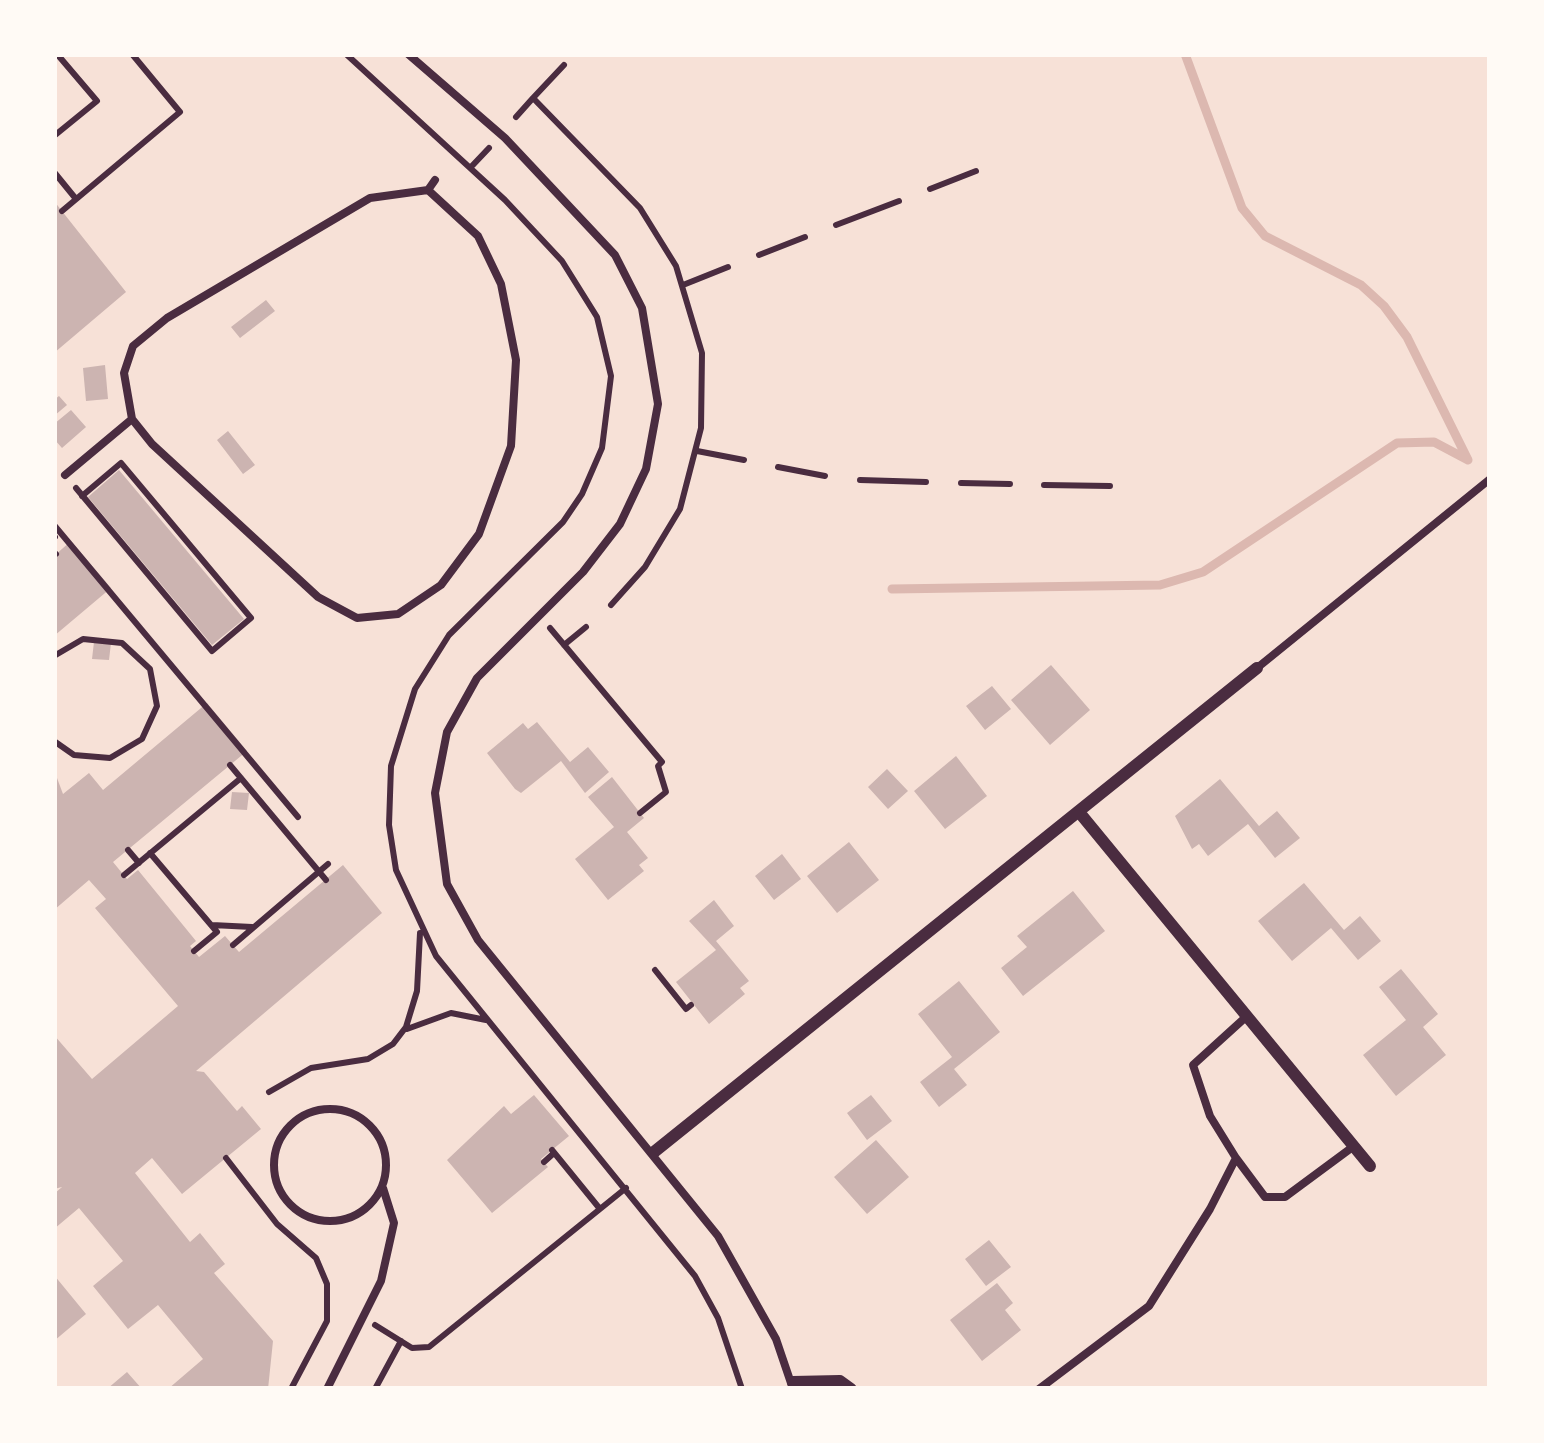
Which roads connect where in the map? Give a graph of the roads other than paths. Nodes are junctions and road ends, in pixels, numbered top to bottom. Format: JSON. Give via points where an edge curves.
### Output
{"nodes":[{"id":1,"x":408,"y":54,"type":"edge"},
{"id":2,"x":435,"y":180,"type":"dead end"},
{"id":3,"x":428,"y":190,"type":"junction"},
{"id":4,"x":132,"y":419,"type":"junction"},
{"id":5,"x":65,"y":475,"type":"road end"},
{"id":6,"x":1490,"y":479,"type":"edge"},
{"id":7,"x":1257,"y":668,"type":"joint"},
{"id":8,"x":1078,"y":812,"type":"junction"},
{"id":9,"x":1247,"y":1016,"type":"junction"},
{"id":10,"x":1354,"y":1146,"type":"junction"},
{"id":11,"x":654,"y":1152,"type":"junction"},
{"id":12,"x":1236,"y":1158,"type":"junction"},
{"id":13,"x":1370,"y":1166,"type":"dead end"},
{"id":14,"x":382,"y":1186,"type":"junction"},
{"id":15,"x":793,"y":1386,"type":"edge"},
{"id":16,"x":327,"y":1389,"type":"edge"},
{"id":17,"x":851,"y":1389,"type":"edge"},
{"id":18,"x":1039,"y":1389,"type":"edge"}],
"edges":[{"from":1,"to":11,"type":"lane","via":[[594,230],[628,278],[650,338],[658,404],[634,497],[603,548],[477,678],[447,732],[435,793],[442,866],[462,916]]},
{"from":2,"to":3,"type":"lane"},
{"from":3,"to":4,"type":"lane","via":[[370,198],[152,328],[133,346],[124,373]]},
{"from":3,"to":4,"type":"lane","via":[[467,221],[494,266],[517,391],[511,446],[489,514],[428,598],[372,620],[331,607]]},
{"from":4,"to":5,"type":"lane"},
{"from":6,"to":7,"type":"lane"},
{"from":7,"to":8,"type":"street"},
{"from":8,"to":9,"type":"street"},
{"from":8,"to":11,"type":"street"},
{"from":9,"to":10,"type":"street"},
{"from":9,"to":12,"type":"lane","via":[[1193,1065],[1210,1117]]},
{"from":10,"to":12,"type":"lane","via":[[1285,1197],[1265,1197]]},
{"from":10,"to":13,"type":"street"},
{"from":11,"to":15,"type":"lane","via":[[747,1284]]},
{"from":12,"to":18,"type":"lane","via":[[1149,1306]]},
{"from":14,"to":14,"type":"lane","via":[[358,1214],[306,1216],[274,1173],[280,1137],[308,1112],[345,1110],[376,1131],[387,1168]]},
{"from":14,"to":16,"type":"lane","via":[[394,1223],[381,1281]]},
{"from":15,"to":17,"type":"street","via":[[840,1381]]}]}
